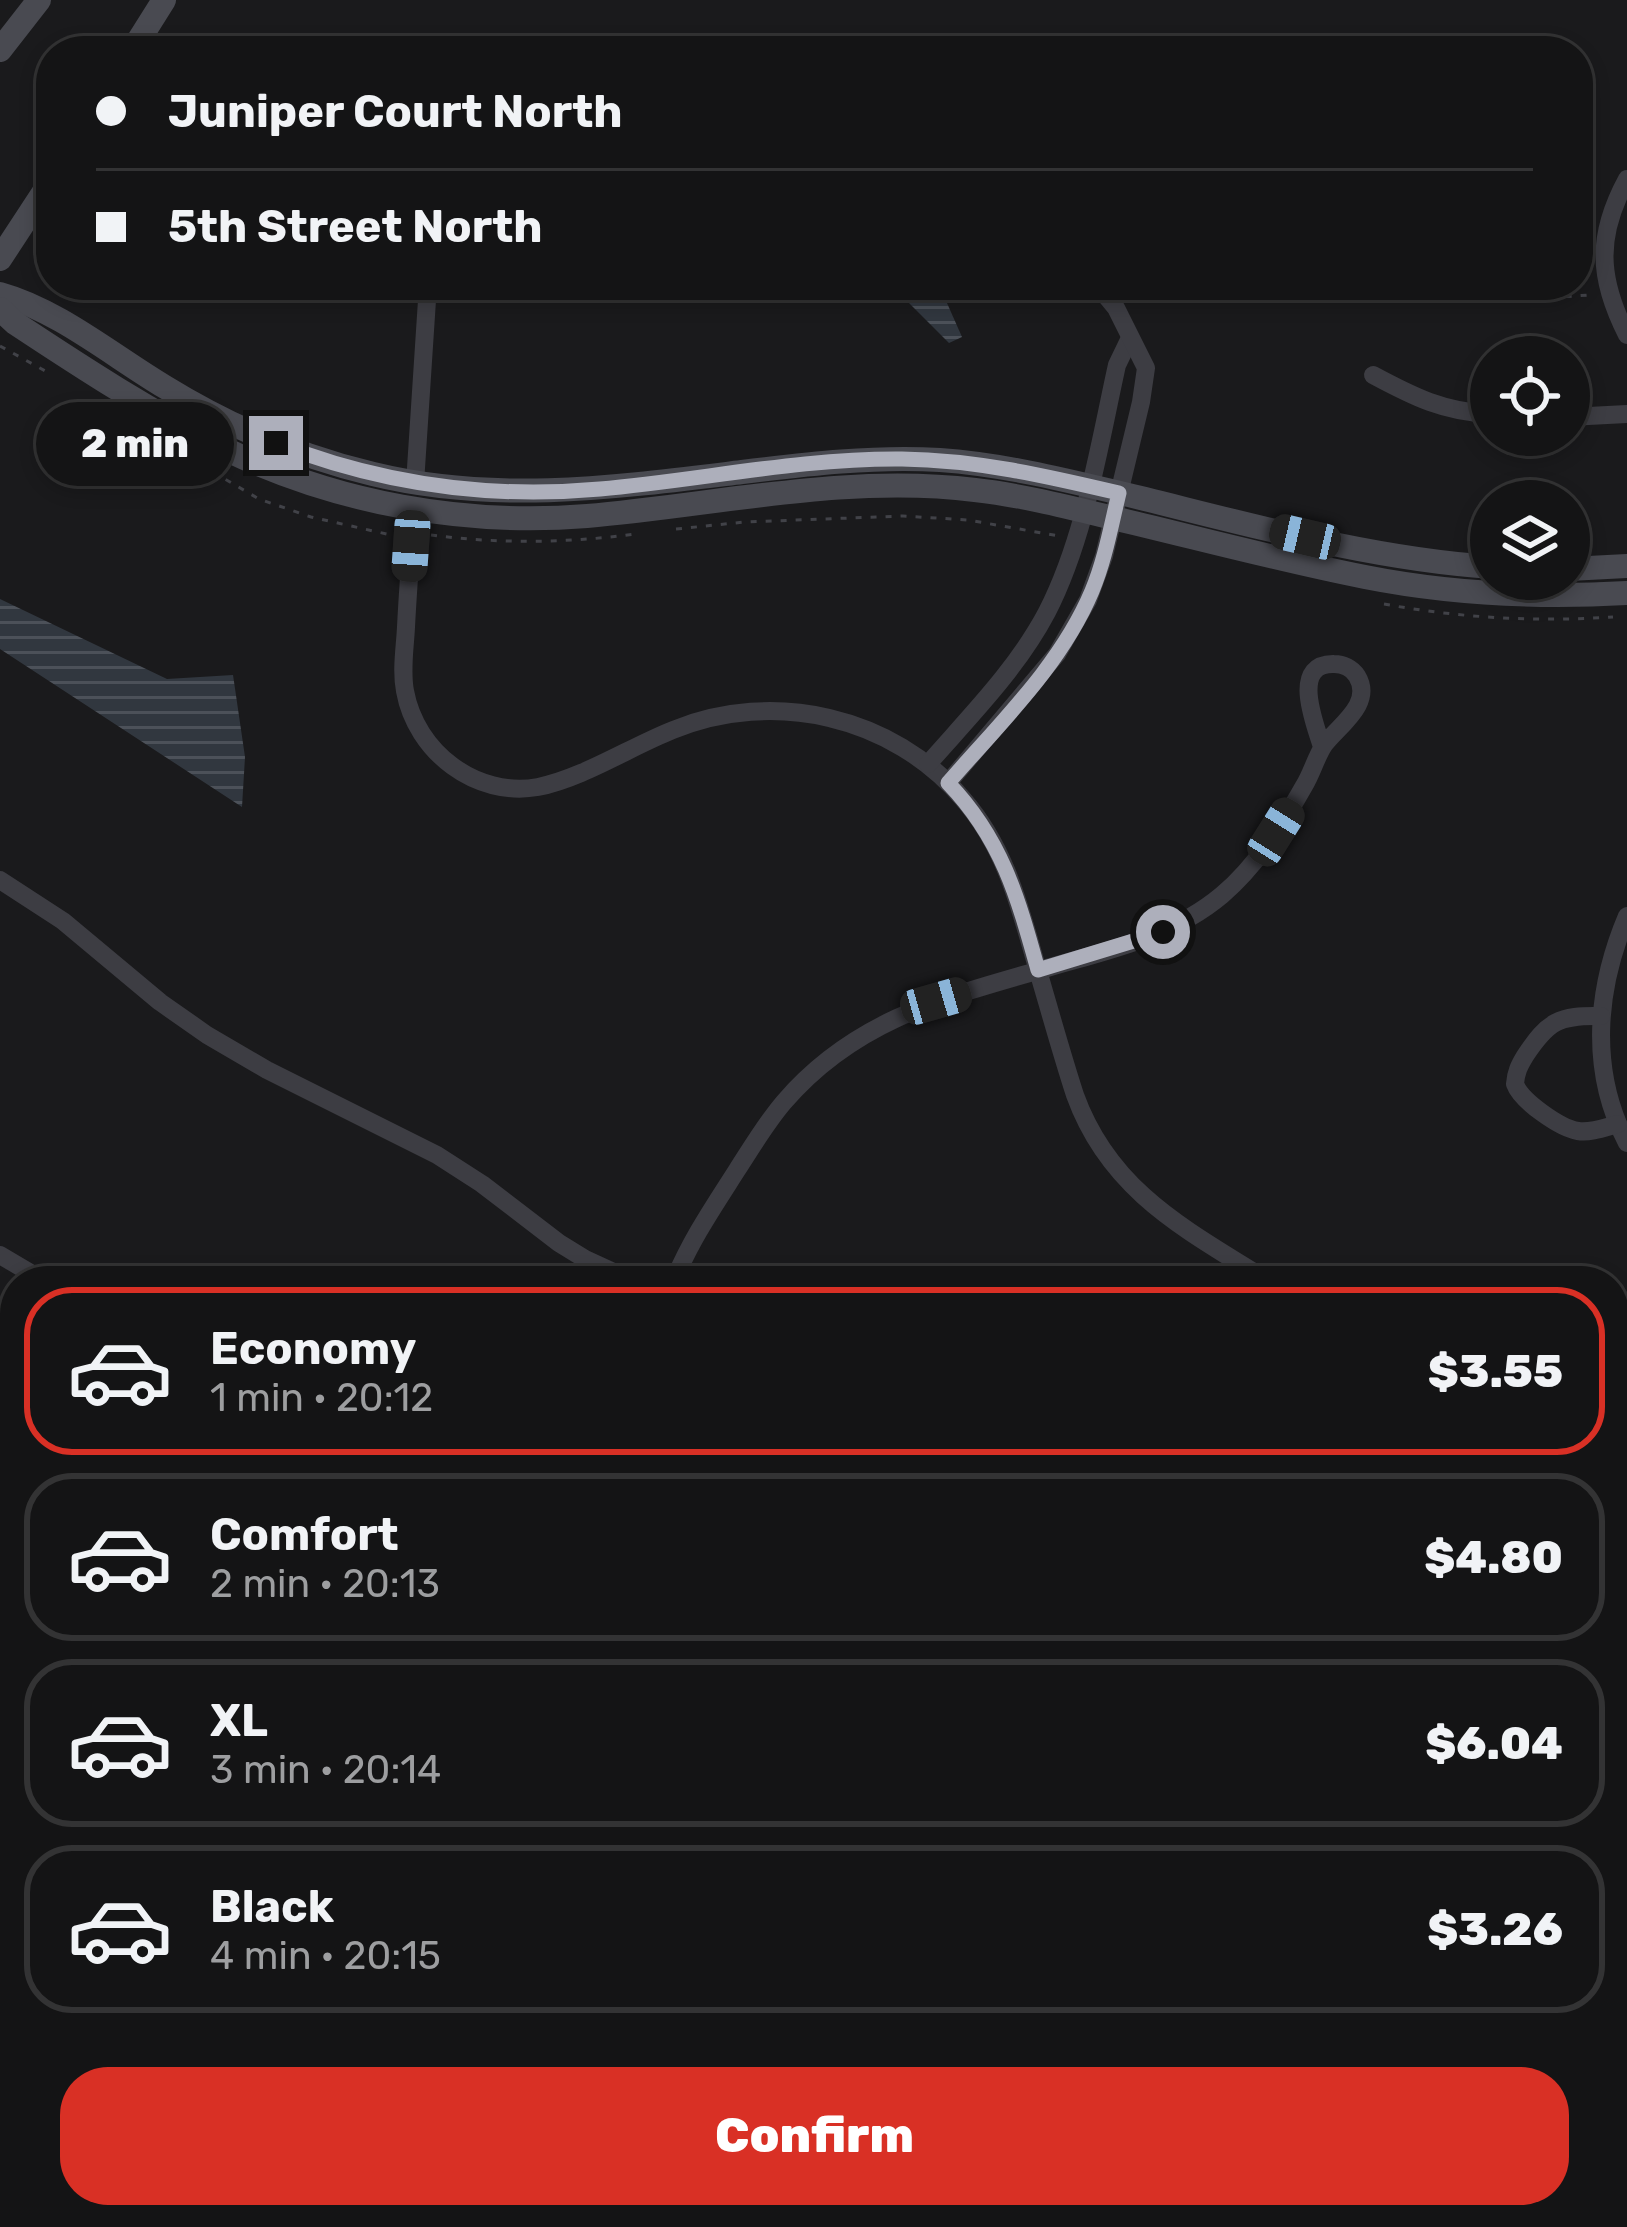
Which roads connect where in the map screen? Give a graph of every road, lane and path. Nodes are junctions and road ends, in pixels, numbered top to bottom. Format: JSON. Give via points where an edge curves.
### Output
{"nodes":[{"id":1,"x":39,"y":0,"type":"edge"},
{"id":2,"x":164,"y":0,"type":"edge"},
{"id":3,"x":141,"y":36,"type":"edge"},
{"id":4,"x":0,"y":50,"type":"edge"},
{"id":5,"x":1627,"y":178,"type":"edge"},
{"id":6,"x":36,"y":204,"type":"edge"},
{"id":7,"x":0,"y":259,"type":"edge"},
{"id":8,"x":0,"y":294,"type":"edge"},
{"id":9,"x":427,"y":300,"type":"edge"},
{"id":10,"x":1109,"y":300,"type":"edge"},
{"id":11,"x":0,"y":309,"type":"edge"},
{"id":12,"x":1627,"y":334,"type":"edge"},
{"id":13,"x":1130,"y":338,"type":"junction"},
{"id":14,"x":1373,"y":375,"type":"dead end"},
{"id":15,"x":1470,"y":412,"type":"edge"},
{"id":16,"x":1627,"y":414,"type":"edge"},
{"id":17,"x":1590,"y":416,"type":"edge"},
{"id":18,"x":415,"y":483,"type":"junction"},
{"id":19,"x":1086,"y":498,"type":"junction"},
{"id":20,"x":1116,"y":506,"type":"junction"},
{"id":21,"x":414,"y":509,"type":"junction"},
{"id":22,"x":674,"y":530,"type":"dead end"},
{"id":23,"x":426,"y":534,"type":"dead end"},
{"id":24,"x":636,"y":534,"type":"dead end"},
{"id":25,"x":1057,"y":537,"type":"dead end"},
{"id":26,"x":1470,"y":565,"type":"edge"},
{"id":27,"x":1627,"y":566,"type":"edge"},
{"id":28,"x":1590,"y":568,"type":"edge"},
{"id":29,"x":1627,"y":592,"type":"edge"},
{"id":30,"x":1322,"y":747,"type":"dead end"},
{"id":31,"x":928,"y":764,"type":"junction"},
{"id":32,"x":948,"y":783,"type":"junction"},
{"id":33,"x":0,"y":880,"type":"edge"},
{"id":34,"x":1627,"y":916,"type":"edge"},
{"id":35,"x":1038,"y":970,"type":"junction"},
{"id":36,"x":1601,"y":1016,"type":"junction"},
{"id":37,"x":1618,"y":1124,"type":"junction"},
{"id":38,"x":1627,"y":1143,"type":"edge"},
{"id":39,"x":600,"y":1266,"type":"edge"},
{"id":40,"x":682,"y":1266,"type":"edge"},
{"id":41,"x":1245,"y":1266,"type":"edge"}],
"edges":[{"from":1,"to":4,"type":"street"},
{"from":2,"to":3,"type":"street"},
{"from":5,"to":12,"type":"street","via":[[1604,262]]},
{"from":6,"to":7,"type":"street"},
{"from":8,"to":18,"type":"street","via":[[28,302],[236,427]]},
{"from":9,"to":18,"type":"street"},
{"from":10,"to":13,"type":"street"},
{"from":11,"to":21,"type":"street","via":[[228,451],[309,483]]},
{"from":13,"to":19,"type":"street"},
{"from":13,"to":20,"type":"street","via":[[1146,368]]},
{"from":14,"to":15,"type":"street","via":[[1416,399]]},
{"from":16,"to":17,"type":"street"},
{"from":18,"to":19,"type":"street","via":[[560,491],[900,459],[1002,467]]},
{"from":19,"to":20,"type":"street"},
{"from":19,"to":21,"type":"street","via":[[912,485],[550,518]]},
{"from":19,"to":31,"type":"street","via":[[1062,578],[1030,640]]},
{"from":20,"to":26,"type":"street"},
{"from":20,"to":29,"type":"street","via":[[1326,568],[1426,588]]},
{"from":20,"to":32,"type":"street","via":[[1094,588],[1069,635]]},
{"from":21,"to":31,"type":"street","via":[[404,690],[425,740],[466,775],[536,787],[692,722],[762,710],[857,726]]},
{"from":22,"to":25,"type":"path","via":[[903,516]]},
{"from":23,"to":24,"type":"path","via":[[515,542]]},
{"from":27,"to":28,"type":"street"},
{"from":30,"to":35,"type":"street","via":[[1270,841],[1217,899],[1150,938]]},
{"from":31,"to":32,"type":"street"},
{"from":32,"to":35,"type":"street","via":[[1005,865]]},
{"from":33,"to":39,"type":"street","via":[[207,1035],[422,1146]]},
{"from":34,"to":36,"type":"street"},
{"from":35,"to":40,"type":"street","via":[[910,1010],[823,1064],[768,1122]]},
{"from":35,"to":41,"type":"street","via":[[1075,1095],[1106,1156],[1160,1211]]},
{"from":36,"to":37,"type":"street"},
{"from":36,"to":37,"type":"street","via":[[1547,1027],[1515,1084],[1524,1100],[1575,1130]]},
{"from":37,"to":38,"type":"street"}]}
